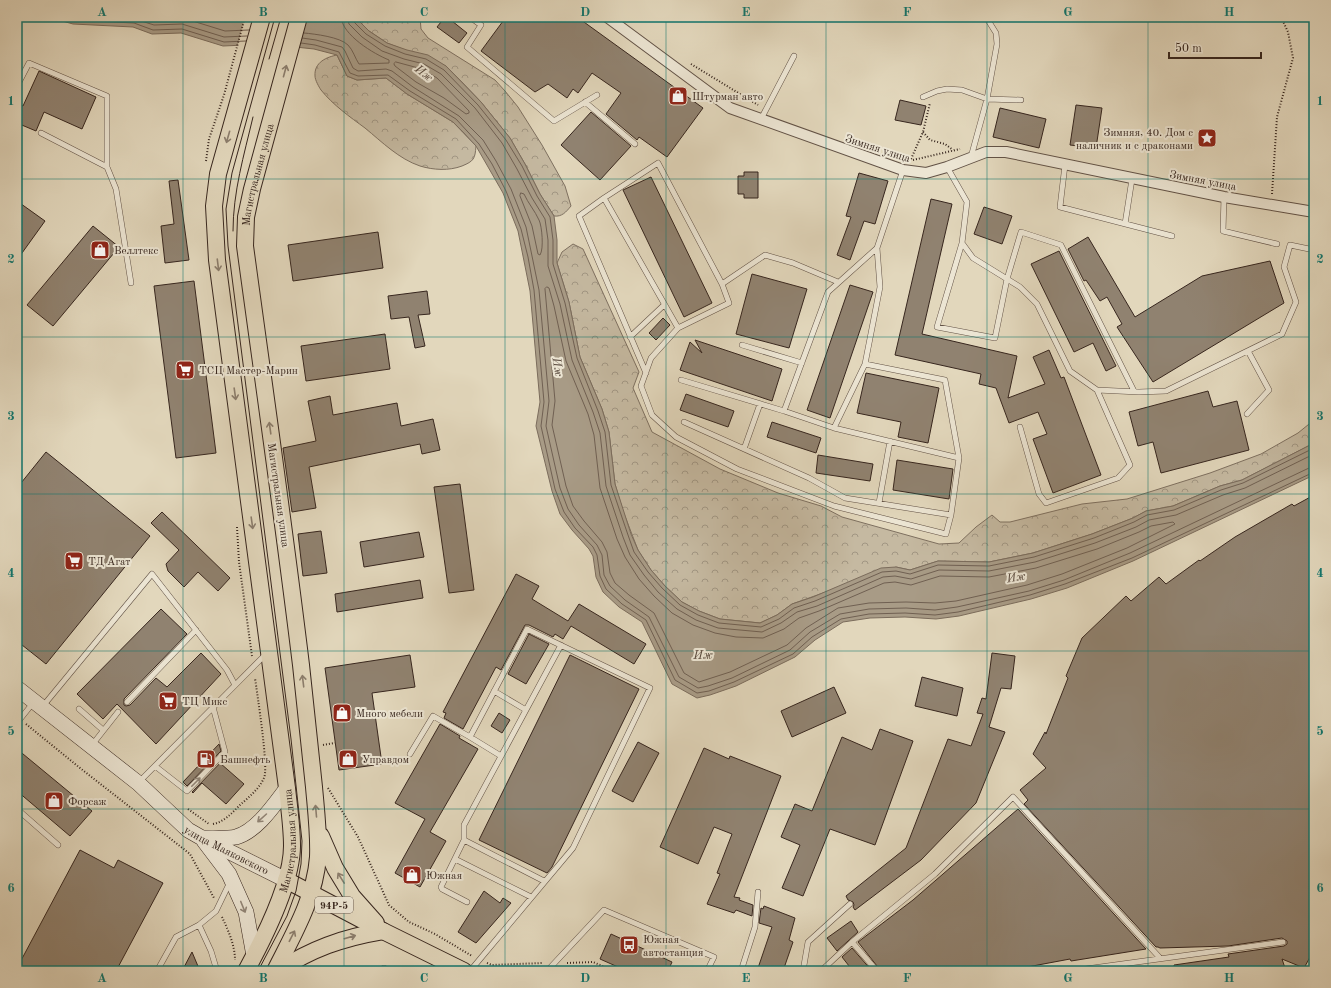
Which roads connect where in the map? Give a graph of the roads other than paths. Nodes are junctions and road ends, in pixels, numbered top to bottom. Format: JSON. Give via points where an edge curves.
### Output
{"nodes":[{"id":1,"x":262,"y":17,"type":"edge"},
{"id":2,"x":299,"y":17,"type":"edge"},
{"id":3,"x":470,"y":17,"type":"edge"},
{"id":4,"x":607,"y":17,"type":"edge"},
{"id":5,"x":986,"y":17,"type":"edge"},
{"id":6,"x":794,"y":56,"type":"dead end"},
{"id":7,"x":17,"y":86,"type":"edge"},
{"id":8,"x":597,"y":95,"type":"dead end"},
{"id":9,"x":923,"y":97,"type":"dead end"},
{"id":10,"x":987,"y":99,"type":"junction"},
{"id":11,"x":1021,"y":100,"type":"dead end"},
{"id":12,"x":585,"y":102,"type":"junction"},
{"id":13,"x":764,"y":115,"type":"junction"},
{"id":14,"x":41,"y":133,"type":"dead end"},
{"id":15,"x":635,"y":144,"type":"dead end"},
{"id":16,"x":971,"y":157,"type":"junction"},
{"id":17,"x":1065,"y":165,"type":"junction"},
{"id":18,"x":107,"y":167,"type":"junction"},
{"id":19,"x":947,"y":167,"type":"junction"},
{"id":20,"x":904,"y":170,"type":"junction"},
{"id":21,"x":1132,"y":179,"type":"junction"},
{"id":22,"x":1224,"y":197,"type":"junction"},
{"id":23,"x":604,"y":198,"type":"junction"},
{"id":24,"x":1314,"y":212,"type":"edge"},
{"id":25,"x":1125,"y":224,"type":"junction"},
{"id":26,"x":1172,"y":236,"type":"dead end"},
{"id":27,"x":962,"y":243,"type":"junction"},
{"id":28,"x":1277,"y":244,"type":"dead end"},
{"id":29,"x":877,"y":248,"type":"junction"},
{"id":30,"x":1314,"y":250,"type":"edge"},
{"id":31,"x":1007,"y":279,"type":"junction"},
{"id":32,"x":838,"y":282,"type":"junction"},
{"id":33,"x":131,"y":283,"type":"dead end"},
{"id":34,"x":722,"y":284,"type":"junction"},
{"id":35,"x":664,"y":305,"type":"junction"},
{"id":36,"x":678,"y":328,"type":"junction"},
{"id":37,"x":630,"y":337,"type":"junction"},
{"id":38,"x":742,"y":345,"type":"dead end"},
{"id":39,"x":1248,"y":351,"type":"junction"},
{"id":40,"x":802,"y":363,"type":"junction"},
{"id":41,"x":865,"y":364,"type":"junction"},
{"id":42,"x":646,"y":373,"type":"junction"},
{"id":43,"x":681,"y":380,"type":"dead end"},
{"id":44,"x":1097,"y":390,"type":"junction"},
{"id":45,"x":1134,"y":391,"type":"junction"},
{"id":46,"x":760,"y":404,"type":"junction"},
{"id":47,"x":784,"y":411,"type":"junction"},
{"id":48,"x":1248,"y":414,"type":"dead end"},
{"id":49,"x":684,"y":422,"type":"dead end"},
{"id":50,"x":1020,"y":427,"type":"dead end"},
{"id":51,"x":834,"y":428,"type":"junction"},
{"id":52,"x":890,"y":441,"type":"junction"},
{"id":53,"x":744,"y":449,"type":"junction"},
{"id":54,"x":959,"y":458,"type":"junction"},
{"id":55,"x":879,"y":503,"type":"junction"},
{"id":56,"x":952,"y":515,"type":"junction"},
{"id":57,"x":196,"y":630,"type":"junction"},
{"id":58,"x":561,"y":645,"type":"junction"},
{"id":59,"x":269,"y":650,"type":"junction"},
{"id":60,"x":235,"y":685,"type":"junction"},
{"id":61,"x":17,"y":688,"type":"edge"},
{"id":62,"x":494,"y":692,"type":"junction"},
{"id":63,"x":127,"y":702,"type":"dead end"},
{"id":64,"x":38,"y":704,"type":"junction"},
{"id":65,"x":213,"y":707,"type":"junction"},
{"id":66,"x":79,"y":709,"type":"dead end"},
{"id":67,"x":526,"y":710,"type":"junction"},
{"id":68,"x":118,"y":712,"type":"dead end"},
{"id":69,"x":18,"y":721,"type":"edge"},
{"id":70,"x":104,"y":730,"type":"junction"},
{"id":71,"x":470,"y":737,"type":"junction"},
{"id":72,"x":91,"y":746,"type":"junction"},
{"id":73,"x":410,"y":754,"type":"dead end"},
{"id":74,"x":501,"y":756,"type":"junction"},
{"id":75,"x":155,"y":766,"type":"junction"},
{"id":76,"x":138,"y":783,"type":"junction"},
{"id":77,"x":287,"y":788,"type":"junction"},
{"id":78,"x":17,"y":809,"type":"edge"},
{"id":79,"x":318,"y":829,"type":"junction"},
{"id":80,"x":202,"y":838,"type":"junction"},
{"id":81,"x":464,"y":840,"type":"junction"},
{"id":82,"x":58,"y":845,"type":"dead end"},
{"id":83,"x":455,"y":859,"type":"junction"},
{"id":84,"x":231,"y":879,"type":"junction"},
{"id":85,"x":286,"y":880,"type":"junction"},
{"id":86,"x":544,"y":881,"type":"junction"},
{"id":87,"x":310,"y":892,"type":"junction"},
{"id":88,"x":758,"y":892,"type":"dead end"},
{"id":89,"x":531,"y":897,"type":"junction"},
{"id":90,"x":467,"y":902,"type":"dead end"},
{"id":91,"x":850,"y":904,"type":"dead end"},
{"id":92,"x":199,"y":925,"type":"junction"},
{"id":93,"x":383,"y":931,"type":"junction"},
{"id":94,"x":852,"y":942,"type":"junction"},
{"id":95,"x":1283,"y":942,"type":"dead end"},
{"id":96,"x":254,"y":956,"type":"junction"},
{"id":97,"x":1160,"y":958,"type":"junction"},
{"id":98,"x":241,"y":968,"type":"edge"},
{"id":99,"x":157,"y":971,"type":"edge"},
{"id":100,"x":217,"y":971,"type":"edge"},
{"id":101,"x":276,"y":971,"type":"edge"},
{"id":102,"x":377,"y":971,"type":"edge"},
{"id":103,"x":391,"y":971,"type":"edge"},
{"id":104,"x":464,"y":971,"type":"edge"},
{"id":105,"x":470,"y":971,"type":"edge"},
{"id":106,"x":549,"y":971,"type":"edge"},
{"id":107,"x":707,"y":971,"type":"edge"},
{"id":108,"x":741,"y":971,"type":"edge"},
{"id":109,"x":803,"y":971,"type":"edge"},
{"id":110,"x":821,"y":971,"type":"edge"},
{"id":111,"x":877,"y":971,"type":"edge"},
{"id":112,"x":1071,"y":971,"type":"edge"}],
"edges":[{"from":1,"to":59,"type":"main road","name":"Магистральная улица","one_way":true,"via":[[231,97],[214,206],[217,260]]},
{"from":79,"to":2,"type":"main road","name":"Магистральная улица","one_way":true,"via":[[295,614],[246,246],[246,217],[250,196]]},
{"from":3,"to":12,"type":"lane","via":[[481,26],[467,47],[554,121]]},
{"from":4,"to":13,"type":"street","name":"Зимняя улица","via":[[730,108]]},
{"from":5,"to":10,"type":"lane","via":[[996,33],[997,44]]},
{"from":6,"to":13,"type":"lane"},
{"from":7,"to":18,"type":"lane","via":[[29,63],[107,96]]},
{"from":8,"to":12,"type":"lane"},
{"from":9,"to":10,"type":"lane","via":[[947,89],[962,90]]},
{"from":10,"to":11,"type":"lane"},
{"from":10,"to":16,"type":"lane"},
{"from":12,"to":15,"type":"lane"},
{"from":13,"to":20,"type":"street","name":"Зимняя улица"},
{"from":14,"to":18,"type":"lane"},
{"from":16,"to":17,"type":"street","name":"Зимняя улица","via":[[986,152],[1006,152]]},
{"from":16,"to":19,"type":"street","name":"Зимняя улица"},
{"from":17,"to":21,"type":"street","name":"Зимняя улица"},
{"from":17,"to":25,"type":"lane","via":[[1060,208]]},
{"from":18,"to":33,"type":"lane","via":[[116,189]]},
{"from":19,"to":20,"type":"street","name":"Зимняя улица","via":[[926,173]]},
{"from":19,"to":27,"type":"lane","via":[[967,202]]},
{"from":20,"to":29,"type":"lane"},
{"from":21,"to":22,"type":"street","name":"Зимняя улица"},
{"from":21,"to":25,"type":"lane"},
{"from":22,"to":24,"type":"street","name":"Зимняя улица"},
{"from":22,"to":28,"type":"lane","via":[[1223,231]]},
{"from":23,"to":34,"type":"lane","via":[[658,163]]},
{"from":23,"to":35,"type":"lane"},
{"from":23,"to":37,"type":"lane","via":[[579,216]]},
{"from":25,"to":26,"type":"lane"},
{"from":27,"to":31,"type":"lane","via":[[973,258]]},
{"from":27,"to":31,"type":"lane","via":[[937,327],[995,338]]},
{"from":29,"to":32,"type":"lane"},
{"from":29,"to":41,"type":"lane","via":[[880,287]]},
{"from":30,"to":39,"type":"lane","via":[[1290,245],[1284,267],[1296,302],[1282,334]]},
{"from":31,"to":44,"type":"lane","via":[[1020,287],[1037,304],[1070,371]]},
{"from":31,"to":45,"type":"lane","via":[[1022,232],[1061,245]]},
{"from":32,"to":34,"type":"lane","via":[[793,263],[765,255]]},
{"from":32,"to":40,"type":"lane","via":[[828,292]]},
{"from":34,"to":36,"type":"lane","via":[[729,303]]},
{"from":35,"to":36,"type":"lane"},
{"from":35,"to":37,"type":"lane"},
{"from":36,"to":42,"type":"lane","via":[[651,358]]},
{"from":37,"to":42,"type":"lane"},
{"from":38,"to":40,"type":"lane"},
{"from":39,"to":45,"type":"lane","via":[[1166,391]]},
{"from":39,"to":48,"type":"lane","via":[[1269,390]]},
{"from":40,"to":47,"type":"lane"},
{"from":41,"to":51,"type":"lane"},
{"from":41,"to":54,"type":"lane","via":[[945,380]]},
{"from":42,"to":56,"type":"lane","via":[[641,386],[652,415],[676,437],[737,469],[834,506],[946,534]]},
{"from":43,"to":46,"type":"lane"},
{"from":44,"to":45,"type":"lane"},
{"from":44,"to":50,"type":"lane","via":[[1130,465],[1118,478],[1046,503],[1040,494]]},
{"from":46,"to":47,"type":"lane"},
{"from":46,"to":53,"type":"lane"},
{"from":47,"to":51,"type":"lane"},
{"from":49,"to":53,"type":"lane"},
{"from":51,"to":52,"type":"lane"},
{"from":52,"to":54,"type":"lane"},
{"from":52,"to":55,"type":"lane"},
{"from":53,"to":55,"type":"lane","via":[[809,478],[845,498]]},
{"from":54,"to":56,"type":"lane"},
{"from":55,"to":56,"type":"lane"},
{"from":57,"to":60,"type":"lane","via":[[227,670]]},
{"from":57,"to":63,"type":"lane"},
{"from":57,"to":64,"type":"lane","via":[[152,574]]},
{"from":58,"to":62,"type":"lane","via":[[527,629]]},
{"from":58,"to":67,"type":"lane"},
{"from":58,"to":86,"type":"lane","via":[[650,688],[572,848]]},
{"from":59,"to":60,"type":"lane"},
{"from":59,"to":77,"type":"main road","name":"Магистральная улица"},
{"from":60,"to":65,"type":"lane"},
{"from":61,"to":64,"type":"main road","name":"улица Маяковского"},
{"from":62,"to":67,"type":"lane"},
{"from":62,"to":71,"type":"lane"},
{"from":64,"to":69,"type":"lane"},
{"from":64,"to":72,"type":"main road","name":"улица Маяковского"},
{"from":65,"to":75,"type":"lane"},
{"from":75,"to":65,"type":"lane","one_way":true,"via":[[187,791],[225,752]]},
{"from":66,"to":70,"type":"lane"},
{"from":67,"to":74,"type":"lane"},
{"from":68,"to":70,"type":"lane"},
{"from":70,"to":72,"type":"lane"},
{"from":71,"to":73,"type":"lane","via":[[433,716]]},
{"from":71,"to":74,"type":"lane"},
{"from":72,"to":76,"type":"main road","name":"улица Маяковского"},
{"from":74,"to":81,"type":"lane","via":[[465,822]]},
{"from":75,"to":76,"type":"lane"},
{"from":76,"to":80,"type":"main road","name":"улица Маяковского","via":[[188,830]]},
{"from":77,"to":80,"type":"main road","one_way":true,"via":[[267,814],[252,828],[237,836]]},
{"from":77,"to":85,"type":"main road","name":"Магистральная улица","via":[[292,846]]},
{"from":78,"to":82,"type":"lane"},
{"from":79,"to":87,"type":"main road","name":"Магистральная улица","via":[[318,857]]},
{"from":93,"to":79,"type":"main road","one_way":true,"via":[[348,890],[334,868]]},
{"from":80,"to":84,"type":"main road"},
{"from":80,"to":85,"type":"main road","name":"улица Маяковского"},
{"from":81,"to":83,"type":"lane"},
{"from":81,"to":86,"type":"lane"},
{"from":83,"to":89,"type":"lane"},
{"from":83,"to":90,"type":"lane","via":[[441,887]]},
{"from":84,"to":92,"type":"lane","via":[[216,911]]},
{"from":84,"to":96,"type":"main road","one_way":true,"via":[[246,912]]},
{"from":85,"to":87,"type":"main road","name":"улица Маяковского","number":"94Р-5"},
{"from":85,"to":96,"type":"main road","name":"Магистральная улица"},
{"from":86,"to":89,"type":"lane"},
{"from":87,"to":93,"type":"main road","name":"улица Маяковского","number":"94Р-5"},
{"from":101,"to":87,"type":"main road","name":"Магистральная улица","one_way":true,"via":[[302,916]]},
{"from":88,"to":108,"type":"lane","via":[[755,927]]},
{"from":89,"to":105,"type":"lane"},
{"from":91,"to":109,"type":"lane","via":[[808,942]]},
{"from":92,"to":99,"type":"lane","via":[[176,937]]},
{"from":92,"to":100,"type":"lane"},
{"from":101,"to":93,"type":"main road","one_way":true,"via":[[326,944]]},
{"from":93,"to":104,"type":"main road","name":"улица Маяковского","number":"94Р-5"},
{"from":94,"to":97,"type":"lane","via":[[935,874],[1013,797]]},
{"from":94,"to":110,"type":"lane"},
{"from":94,"to":111,"type":"lane"},
{"from":95,"to":97,"type":"lane"},
{"from":96,"to":98,"type":"main road","name":"Магистральная улица"},
{"from":97,"to":112,"type":"lane"},
{"from":102,"to":103,"type":"lane","via":[[384,968]]},
{"from":106,"to":107,"type":"lane","via":[[604,910],[714,957]]}]}
